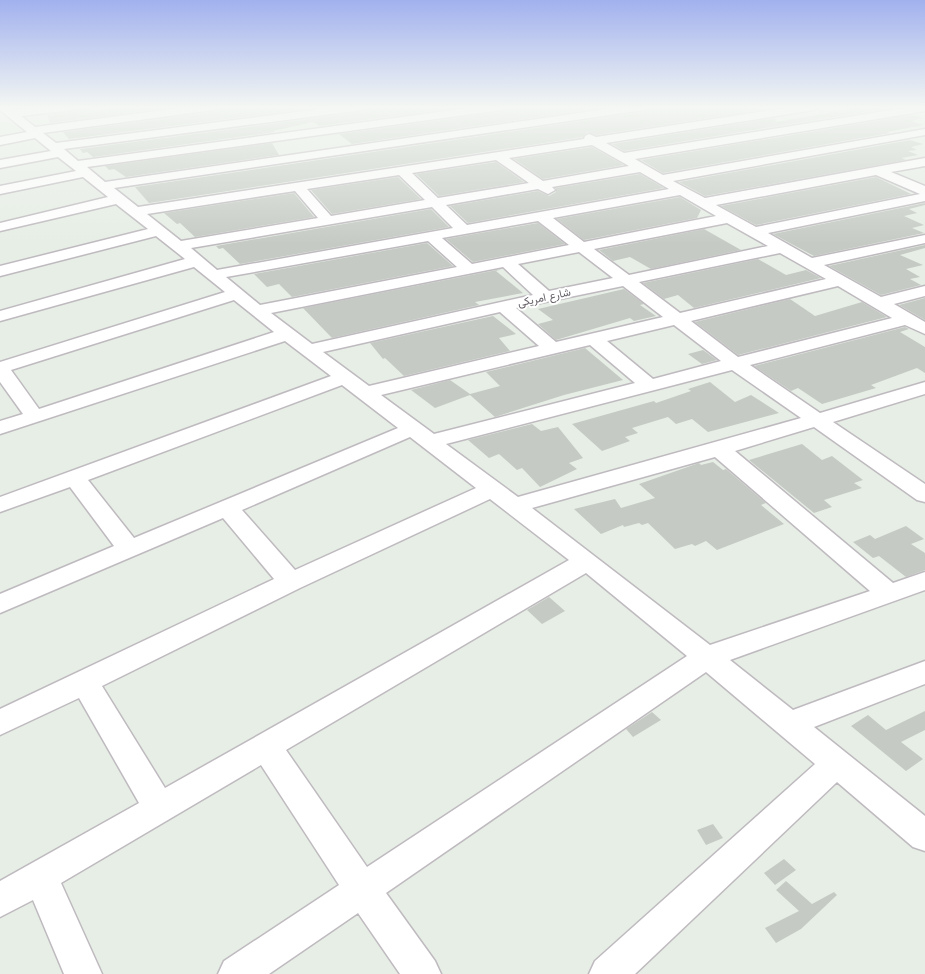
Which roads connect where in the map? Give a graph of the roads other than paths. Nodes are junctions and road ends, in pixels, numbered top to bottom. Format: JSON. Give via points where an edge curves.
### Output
{"nodes":[{"id":1,"x":15,"y":152,"type":"edge"},
{"id":2,"x":26,"y":152,"type":"edge"},
{"id":3,"x":58,"y":152,"type":"edge"},
{"id":4,"x":295,"y":152,"type":"edge"},
{"id":5,"x":332,"y":152,"type":"edge"},
{"id":6,"x":437,"y":152,"type":"edge"},
{"id":7,"x":521,"y":152,"type":"edge"},
{"id":8,"x":615,"y":152,"type":"edge"},
{"id":9,"x":652,"y":152,"type":"edge"},
{"id":10,"x":804,"y":152,"type":"edge"},
{"id":11,"x":801,"y":153,"type":"junction"},
{"id":12,"x":498,"y":156,"type":"junction"},
{"id":13,"x":299,"y":157,"type":"junction"},
{"id":14,"x":623,"y":157,"type":"junction"},
{"id":15,"x":925,"y":162,"type":"edge"},
{"id":16,"x":452,"y":163,"type":"junction"},
{"id":17,"x":0,"y":164,"type":"edge"},
{"id":18,"x":238,"y":166,"type":"junction"},
{"id":19,"x":641,"y":168,"type":"junction"},
{"id":20,"x":402,"y":171,"type":"junction"},
{"id":21,"x":878,"y":171,"type":"junction"},
{"id":22,"x":851,"y":176,"type":"junction"},
{"id":23,"x":660,"y":179,"type":"junction"},
{"id":24,"x":542,"y":185,"type":"junction"},
{"id":25,"x":298,"y":187,"type":"junction"},
{"id":26,"x":0,"y":190,"type":"edge"},
{"id":27,"x":681,"y":191,"type":"junction"},
{"id":28,"x":925,"y":191,"type":"edge"},
{"id":29,"x":259,"y":193,"type":"junction"},
{"id":30,"x":925,"y":197,"type":"edge"},
{"id":31,"x":119,"y":199,"type":"junction"},
{"id":32,"x":907,"y":201,"type":"junction"},
{"id":33,"x":436,"y":202,"type":"junction"},
{"id":34,"x":702,"y":203,"type":"junction"},
{"id":35,"x":925,"y":209,"type":"edge"},
{"id":36,"x":578,"y":210,"type":"junction"},
{"id":37,"x":364,"y":215,"type":"junction"},
{"id":38,"x":542,"y":217,"type":"junction"},
{"id":39,"x":729,"y":218,"type":"junction"},
{"id":40,"x":328,"y":221,"type":"junction"},
{"id":41,"x":0,"y":227,"type":"edge"},
{"id":42,"x":158,"y":231,"type":"junction"},
{"id":43,"x":466,"y":231,"type":"junction"},
{"id":44,"x":753,"y":232,"type":"junction"},
{"id":45,"x":432,"y":237,"type":"junction"},
{"id":46,"x":925,"y":239,"type":"edge"},
{"id":47,"x":392,"y":244,"type":"junction"},
{"id":48,"x":178,"y":246,"type":"junction"},
{"id":49,"x":582,"y":247,"type":"junction"},
{"id":50,"x":781,"y":248,"type":"junction"},
{"id":51,"x":505,"y":261,"type":"junction"},
{"id":52,"x":808,"y":264,"type":"junction"},
{"id":53,"x":205,"y":268,"type":"junction"},
{"id":54,"x":468,"y":268,"type":"junction"},
{"id":55,"x":0,"y":271,"type":"edge"},
{"id":56,"x":627,"y":280,"type":"junction"},
{"id":57,"x":839,"y":281,"type":"junction"},
{"id":58,"x":925,"y":291,"type":"edge"},
{"id":59,"x":236,"y":294,"type":"junction"},
{"id":60,"x":545,"y":297,"type":"junction"},
{"id":61,"x":878,"y":303,"type":"junction"},
{"id":62,"x":503,"y":306,"type":"junction"},
{"id":63,"x":257,"y":311,"type":"junction"},
{"id":64,"x":0,"y":316,"type":"edge"},
{"id":65,"x":907,"y":319,"type":"junction"},
{"id":66,"x":679,"y":320,"type":"junction"},
{"id":67,"x":925,"y":329,"type":"edge"},
{"id":68,"x":287,"y":334,"type":"junction"},
{"id":69,"x":594,"y":339,"type":"junction"},
{"id":70,"x":552,"y":348,"type":"junction"},
{"id":71,"x":308,"y":350,"type":"junction"},
{"id":72,"x":735,"y":363,"type":"junction"},
{"id":73,"x":0,"y":368,"type":"edge"},
{"id":74,"x":344,"y":378,"type":"junction"},
{"id":75,"x":650,"y":386,"type":"junction"},
{"id":76,"x":925,"y":388,"type":"edge"},
{"id":77,"x":364,"y":393,"type":"junction"},
{"id":78,"x":35,"y":417,"type":"junction"},
{"id":79,"x":818,"y":419,"type":"junction"},
{"id":80,"x":0,"y":428,"type":"edge"},
{"id":81,"x":421,"y":436,"type":"junction"},
{"id":82,"x":719,"y":448,"type":"junction"},
{"id":83,"x":74,"y":478,"type":"junction"},
{"id":84,"x":494,"y":489,"type":"junction"},
{"id":85,"x":925,"y":495,"type":"edge"},
{"id":86,"x":0,"y":505,"type":"edge"},
{"id":87,"x":515,"y":505,"type":"junction"},
{"id":88,"x":228,"y":509,"type":"junction"},
{"id":89,"x":130,"y":549,"type":"junction"},
{"id":90,"x":587,"y":561,"type":"junction"},
{"id":91,"x":925,"y":581,"type":"edge"},
{"id":92,"x":291,"y":582,"type":"junction"},
{"id":93,"x":889,"y":593,"type":"junction"},
{"id":94,"x":0,"y":604,"type":"edge"},
{"id":95,"x":707,"y":657,"type":"junction"},
{"id":96,"x":925,"y":672,"type":"edge"},
{"id":97,"x":84,"y":682,"type":"junction"},
{"id":98,"x":0,"y":722,"type":"edge"},
{"id":99,"x":790,"y":724,"type":"junction"},
{"id":100,"x":266,"y":748,"type":"junction"},
{"id":101,"x":838,"y":763,"type":"junction"},
{"id":102,"x":159,"y":807,"type":"junction"},
{"id":103,"x":925,"y":836,"type":"edge"},
{"id":104,"x":41,"y":876,"type":"junction"},
{"id":105,"x":362,"y":889,"type":"junction"},
{"id":106,"x":0,"y":900,"type":"edge"},
{"id":107,"x":82,"y":974,"type":"edge"},
{"id":108,"x":237,"y":974,"type":"edge"},
{"id":109,"x":422,"y":974,"type":"edge"},
{"id":110,"x":608,"y":974,"type":"edge"}],
"edges":[{"from":1,"to":17,"type":"street"},
{"from":2,"to":26,"type":"street"},
{"from":3,"to":31,"type":"street"},
{"from":4,"to":13,"type":"street"},
{"from":5,"to":13,"type":"street"},
{"from":6,"to":16,"type":"street"},
{"from":7,"to":12,"type":"street"},
{"from":8,"to":14,"type":"street"},
{"from":9,"to":14,"type":"street"},
{"from":10,"to":11,"type":"street"},
{"from":11,"to":22,"type":"street"},
{"from":11,"to":23,"type":"street"},
{"from":12,"to":16,"type":"street"},
{"from":12,"to":24,"type":"street"},
{"from":13,"to":18,"type":"street"},
{"from":14,"to":19,"type":"street"},
{"from":15,"to":21,"type":"street"},
{"from":16,"to":20,"type":"street"},
{"from":18,"to":29,"type":"street"},
{"from":18,"to":31,"type":"street"},
{"from":19,"to":23,"type":"street"},
{"from":19,"to":24,"type":"street"},
{"from":20,"to":25,"type":"street"},
{"from":20,"to":33,"type":"street"},
{"from":21,"to":22,"type":"street"},
{"from":21,"to":28,"type":"street"},
{"from":22,"to":34,"type":"street"},
{"from":23,"to":27,"type":"street"},
{"from":24,"to":33,"type":"street"},
{"from":24,"to":36,"type":"street"},
{"from":25,"to":29,"type":"street"},
{"from":25,"to":40,"type":"street"},
{"from":27,"to":34,"type":"street"},
{"from":27,"to":36,"type":"street"},
{"from":29,"to":31,"type":"street"},
{"from":30,"to":32,"type":"street"},
{"from":31,"to":41,"type":"street"},
{"from":31,"to":42,"type":"street"},
{"from":32,"to":35,"type":"street"},
{"from":32,"to":44,"type":"street"},
{"from":33,"to":37,"type":"street"},
{"from":33,"to":43,"type":"street"},
{"from":34,"to":39,"type":"street"},
{"from":36,"to":38,"type":"street"},
{"from":37,"to":40,"type":"street"},
{"from":37,"to":47,"type":"street"},
{"from":38,"to":43,"type":"street"},
{"from":38,"to":49,"type":"street"},
{"from":39,"to":44,"type":"street"},
{"from":39,"to":49,"type":"street"},
{"from":40,"to":48,"type":"street"},
{"from":42,"to":48,"type":"street"},
{"from":42,"to":55,"type":"street"},
{"from":43,"to":45,"type":"street"},
{"from":44,"to":50,"type":"street"},
{"from":45,"to":47,"type":"street"},
{"from":45,"to":54,"type":"street"},
{"from":46,"to":52,"type":"street"},
{"from":47,"to":53,"type":"street"},
{"from":48,"to":53,"type":"street"},
{"from":49,"to":51,"type":"street"},
{"from":49,"to":56,"type":"street"},
{"from":50,"to":52,"type":"street"},
{"from":50,"to":56,"type":"street","name":"شارع امريكى"},
{"from":51,"to":54,"type":"street"},
{"from":51,"to":60,"type":"street"},
{"from":52,"to":57,"type":"street"},
{"from":53,"to":59,"type":"street"},
{"from":53,"to":64,"type":"street"},
{"from":54,"to":63,"type":"street"},
{"from":56,"to":60,"type":"street","name":"شارع امريكى"},
{"from":56,"to":66,"type":"street"},
{"from":57,"to":61,"type":"street"},
{"from":57,"to":66,"type":"street"},
{"from":58,"to":61,"type":"street"},
{"from":59,"to":63,"type":"street"},
{"from":59,"to":73,"type":"street"},
{"from":60,"to":62,"type":"street","name":"شارع امريكى"},
{"from":61,"to":65,"type":"street"},
{"from":62,"to":70,"type":"street"},
{"from":62,"to":71,"type":"street","name":"شارع امريكى"},
{"from":63,"to":68,"type":"street"},
{"from":65,"to":67,"type":"street"},
{"from":65,"to":72,"type":"street"},
{"from":66,"to":69,"type":"street"},
{"from":66,"to":72,"type":"street"},
{"from":68,"to":71,"type":"street"},
{"from":68,"to":78,"type":"street"},
{"from":69,"to":70,"type":"street"},
{"from":69,"to":75,"type":"street"},
{"from":70,"to":77,"type":"street"},
{"from":71,"to":74,"type":"street"},
{"from":72,"to":75,"type":"street"},
{"from":72,"to":79,"type":"street"},
{"from":73,"to":78,"type":"street"},
{"from":74,"to":77,"type":"street"},
{"from":74,"to":83,"type":"street"},
{"from":75,"to":81,"type":"street"},
{"from":76,"to":79,"type":"street"},
{"from":77,"to":81,"type":"street"},
{"from":78,"to":80,"type":"street"},
{"from":79,"to":82,"type":"street"},
{"from":79,"to":85,"type":"street"},
{"from":81,"to":84,"type":"street"},
{"from":81,"to":88,"type":"street"},
{"from":82,"to":87,"type":"street"},
{"from":82,"to":93,"type":"street"},
{"from":83,"to":86,"type":"street"},
{"from":83,"to":89,"type":"street"},
{"from":84,"to":87,"type":"street"},
{"from":84,"to":92,"type":"street"},
{"from":87,"to":90,"type":"street"},
{"from":88,"to":89,"type":"street"},
{"from":88,"to":92,"type":"street"},
{"from":89,"to":94,"type":"street"},
{"from":90,"to":95,"type":"street"},
{"from":90,"to":100,"type":"street"},
{"from":91,"to":93,"type":"street"},
{"from":92,"to":97,"type":"street"},
{"from":93,"to":95,"type":"street"},
{"from":95,"to":99,"type":"street"},
{"from":95,"to":105,"type":"street"},
{"from":96,"to":99,"type":"street"},
{"from":97,"to":98,"type":"street"},
{"from":97,"to":102,"type":"street"},
{"from":99,"to":101,"type":"street"},
{"from":100,"to":102,"type":"street"},
{"from":100,"to":105,"type":"street"},
{"from":101,"to":103,"type":"street"},
{"from":101,"to":110,"type":"street"},
{"from":102,"to":104,"type":"street"},
{"from":104,"to":106,"type":"street"},
{"from":104,"to":107,"type":"street"},
{"from":105,"to":108,"type":"street"},
{"from":105,"to":109,"type":"street"}]}
